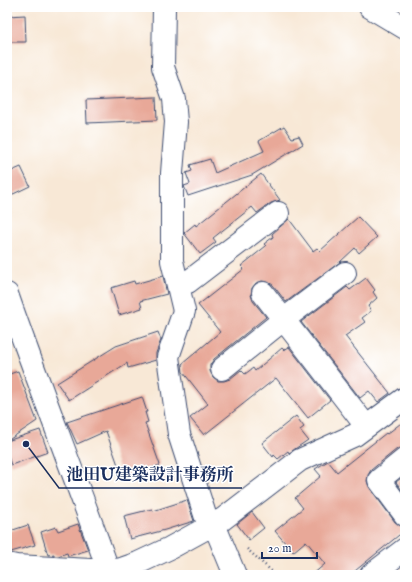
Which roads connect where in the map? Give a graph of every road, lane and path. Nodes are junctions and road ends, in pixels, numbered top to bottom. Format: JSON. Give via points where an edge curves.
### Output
{"nodes":[{"id":1,"x":164,"y":7,"type":"edge"},
{"id":2,"x":370,"y":7,"type":"edge"},
{"id":3,"x":405,"y":28,"type":"edge"},
{"id":4,"x":278,"y":213,"type":"dead end"},
{"id":5,"x":345,"y":272,"type":"dead end"},
{"id":6,"x":178,"y":285,"type":"junction"},
{"id":7,"x":263,"y":293,"type":"dead end"},
{"id":8,"x":7,"y":294,"type":"edge"},
{"id":9,"x":283,"y":320,"type":"junction"},
{"id":10,"x":222,"y":369,"type":"dead end"},
{"id":11,"x":405,"y":398,"type":"edge"},
{"id":12,"x":366,"y":426,"type":"junction"},
{"id":13,"x":405,"y":459,"type":"edge"},
{"id":14,"x":405,"y":515,"type":"edge"},
{"id":15,"x":211,"y":525,"type":"junction"},
{"id":16,"x":246,"y":549,"type":"dead end"},
{"id":17,"x":405,"y":549,"type":"edge"},
{"id":18,"x":13,"y":568,"type":"edge"},
{"id":19,"x":109,"y":573,"type":"edge"},
{"id":20,"x":235,"y":575,"type":"edge"},
{"id":21,"x":276,"y":575,"type":"edge"},
{"id":22,"x":371,"y":575,"type":"edge"}],
"edges":[{"from":1,"to":6,"type":"street","via":[[163,67],[174,99],[176,122],[172,173],[172,261]]},
{"from":2,"to":3,"type":"street"},
{"from":4,"to":6,"type":"street","via":[[188,282]]},
{"from":5,"to":9,"type":"street"},
{"from":6,"to":15,"type":"street","via":[[184,311],[168,357],[179,434],[207,521]]},
{"from":7,"to":9,"type":"street"},
{"from":8,"to":19,"type":"street"},
{"from":9,"to":10,"type":"street"},
{"from":9,"to":12,"type":"street"},
{"from":11,"to":12,"type":"street"},
{"from":12,"to":15,"type":"street","via":[[355,435],[300,460],[223,519]]},
{"from":13,"to":14,"type":"street","via":[[379,480]]},
{"from":15,"to":19,"type":"street","via":[[170,548]]},
{"from":15,"to":20,"type":"street","via":[[216,529]]},
{"from":16,"to":21,"type":"path"},
{"from":17,"to":22,"type":"street"},
{"from":18,"to":19,"type":"street"}]}
